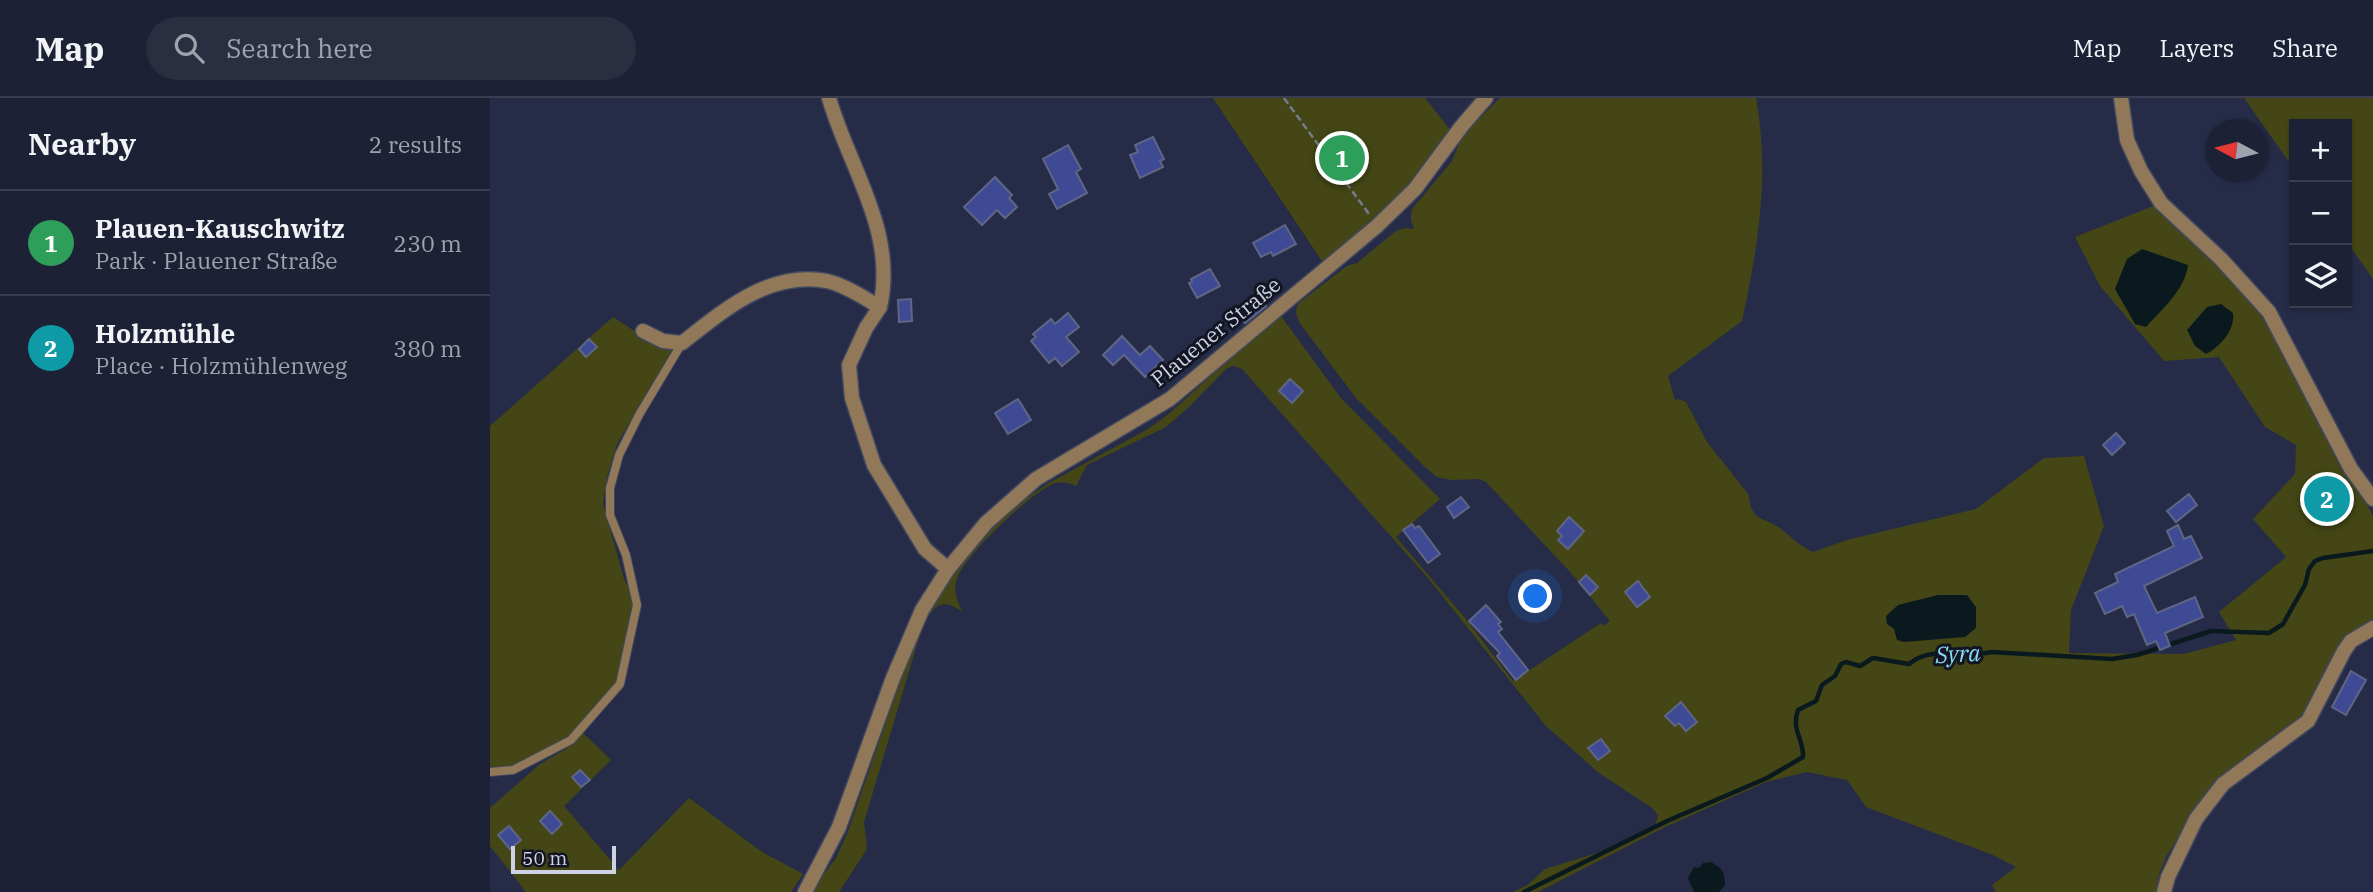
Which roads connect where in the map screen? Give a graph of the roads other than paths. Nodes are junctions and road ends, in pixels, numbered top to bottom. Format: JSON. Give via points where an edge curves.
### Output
{"nodes":[{"id":1,"x":829,"y":98,"type":"edge"},
{"id":2,"x":1486,"y":98,"type":"edge"},
{"id":3,"x":2121,"y":98,"type":"edge"},
{"id":4,"x":880,"y":307,"type":"junction"},
{"id":5,"x":643,"y":331,"type":"dead end"},
{"id":6,"x":682,"y":344,"type":"junction"},
{"id":7,"x":2373,"y":499,"type":"edge"},
{"id":8,"x":948,"y":569,"type":"junction"},
{"id":9,"x":2373,"y":628,"type":"edge"},
{"id":10,"x":490,"y":772,"type":"edge"},
{"id":11,"x":805,"y":892,"type":"edge"},
{"id":12,"x":2164,"y":892,"type":"edge"}],
"edges":[{"from":1,"to":4,"type":"street","via":[[879,229],[885,288]]},
{"from":2,"to":8,"type":"street","name":"Plauener Straße","via":[[1415,190],[1377,226],[1170,399],[1036,479],[986,523]]},
{"from":3,"to":7,"type":"street","via":[[2127,140],[2141,172],[2161,203],[2269,312],[2351,468]]},
{"from":4,"to":6,"type":"street","via":[[828,281],[794,280],[763,288],[728,307]]},
{"from":4,"to":8,"type":"street","via":[[849,365],[852,398],[874,465],[925,549]]},
{"from":5,"to":6,"type":"street"},
{"from":6,"to":10,"type":"lane","via":[[619,455],[610,488],[610,515],[626,555],[637,605],[620,684],[571,740],[513,770]]},
{"from":8,"to":11,"type":"street","name":"Plauener Straße","via":[[922,610],[839,827]]},
{"from":9,"to":12,"type":"street","via":[[2344,651],[2308,721],[2223,784],[2196,819]]}]}
